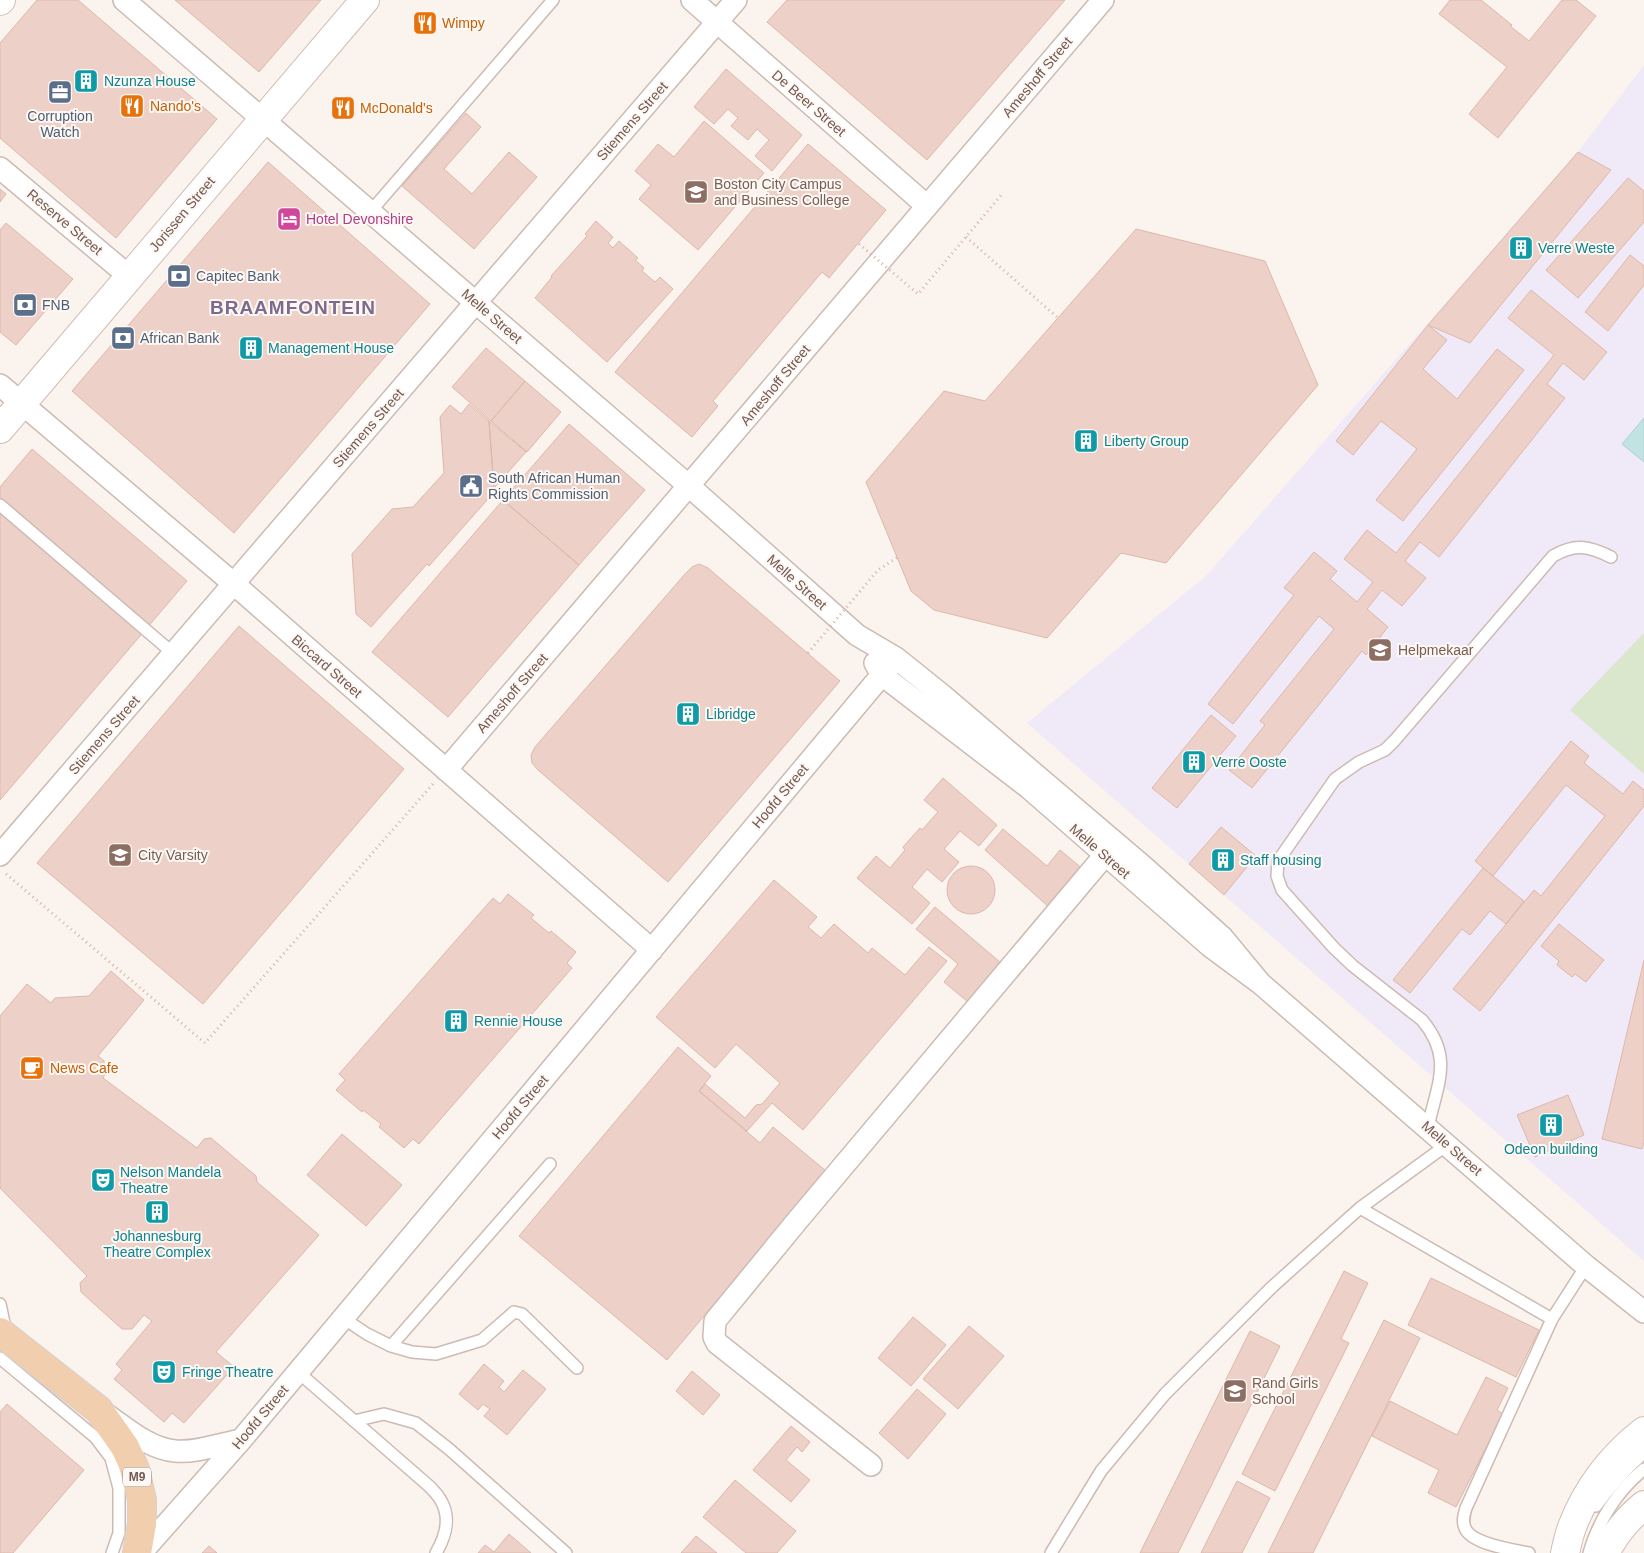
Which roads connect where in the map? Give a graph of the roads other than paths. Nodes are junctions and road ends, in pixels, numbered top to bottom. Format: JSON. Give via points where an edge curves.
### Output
{"nodes":[{"id":1,"x":124,"y":0,"type":"edge"},
{"id":2,"x":365,"y":0,"type":"edge"},
{"id":3,"x":553,"y":0,"type":"edge"},
{"id":4,"x":692,"y":0,"type":"edge"},
{"id":5,"x":736,"y":0,"type":"edge"},
{"id":6,"x":1103,"y":0,"type":"edge"},
{"id":7,"x":717,"y":22,"type":"junction"},
{"id":8,"x":264,"y":118,"type":"junction"},
{"id":9,"x":0,"y":168,"type":"edge"},
{"id":10,"x":927,"y":206,"type":"junction"},
{"id":11,"x":371,"y":211,"type":"junction"},
{"id":12,"x":130,"y":277,"type":"junction"},
{"id":13,"x":476,"y":302,"type":"junction"},
{"id":14,"x":0,"y":385,"type":"edge"},
{"id":15,"x":22,"y":404,"type":"junction"},
{"id":16,"x":0,"y":429,"type":"edge"},
{"id":17,"x":689,"y":486,"type":"junction"},
{"id":18,"x":0,"y":505,"type":"edge"},
{"id":19,"x":1611,"y":557,"type":"dead end"},
{"id":20,"x":234,"y":584,"type":"junction"},
{"id":21,"x":857,"y":635,"type":"junction"},
{"id":22,"x":174,"y":654,"type":"junction"},
{"id":23,"x":896,"y":658,"type":"junction"},
{"id":24,"x":882,"y":675,"type":"junction"},
{"id":25,"x":446,"y":770,"type":"junction"},
{"id":26,"x":0,"y":855,"type":"edge"},
{"id":27,"x":1105,"y":855,"type":"junction"},
{"id":28,"x":652,"y":950,"type":"junction"},
{"id":29,"x":1260,"y":982,"type":"junction"},
{"id":30,"x":1428,"y":1127,"type":"junction"},
{"id":31,"x":1448,"y":1144,"type":"junction"},
{"id":32,"x":550,"y":1164,"type":"dead end"},
{"id":33,"x":1360,"y":1208,"type":"junction"},
{"id":34,"x":1586,"y":1266,"type":"junction"},
{"id":35,"x":0,"y":1304,"type":"edge"},
{"id":36,"x":1644,"y":1312,"type":"edge"},
{"id":37,"x":343,"y":1318,"type":"junction"},
{"id":38,"x":1552,"y":1319,"type":"junction"},
{"id":39,"x":1,"y":1341,"type":"edge"},
{"id":40,"x":391,"y":1346,"type":"junction"},
{"id":41,"x":577,"y":1368,"type":"dead end"},
{"id":42,"x":298,"y":1372,"type":"junction"},
{"id":43,"x":99,"y":1410,"type":"junction"},
{"id":44,"x":354,"y":1421,"type":"junction"},
{"id":45,"x":1644,"y":1431,"type":"edge"},
{"id":46,"x":240,"y":1440,"type":"junction"},
{"id":47,"x":1644,"y":1454,"type":"edge"},
{"id":48,"x":872,"y":1465,"type":"dead end"},
{"id":49,"x":1644,"y":1469,"type":"edge"},
{"id":50,"x":1644,"y":1505,"type":"edge"},
{"id":51,"x":1591,"y":1516,"type":"dead end"},
{"id":52,"x":1496,"y":1549,"type":"edge"},
{"id":53,"x":1573,"y":1549,"type":"edge"},
{"id":54,"x":112,"y":1553,"type":"edge"},
{"id":55,"x":137,"y":1553,"type":"edge"},
{"id":56,"x":141,"y":1553,"type":"edge"},
{"id":57,"x":436,"y":1553,"type":"edge"},
{"id":58,"x":566,"y":1553,"type":"edge"},
{"id":59,"x":1051,"y":1553,"type":"edge"},
{"id":60,"x":1529,"y":1553,"type":"edge"},
{"id":61,"x":1589,"y":1553,"type":"edge"},
{"id":62,"x":1605,"y":1553,"type":"edge"}],
"edges":[{"from":1,"to":8,"type":"street","name":"Melle Street"},
{"from":2,"to":8,"type":"main road","name":"Jorissen Street"},
{"from":3,"to":11,"type":"lane"},
{"from":4,"to":7,"type":"street","name":"De Beer Street"},
{"from":5,"to":7,"type":"street","name":"Stiemens Street"},
{"from":6,"to":10,"type":"street","name":"Ameshoff Street"},
{"from":7,"to":10,"type":"street","name":"De Beer Street"},
{"from":7,"to":13,"type":"street","name":"Stiemens Street"},
{"from":8,"to":11,"type":"street","name":"Melle Street"},
{"from":8,"to":12,"type":"main road","name":"Jorissen Street"},
{"from":9,"to":12,"type":"street","name":"Reserve Street"},
{"from":10,"to":17,"type":"street","name":"Ameshoff Street"},
{"from":11,"to":13,"type":"street","name":"Melle Street"},
{"from":12,"to":15,"type":"main road","name":"Jorissen Street"},
{"from":13,"to":17,"type":"street","name":"Melle Street"},
{"from":13,"to":20,"type":"street","name":"Stiemens Street"},
{"from":14,"to":15,"type":"street","name":"Biccard Street"},
{"from":15,"to":16,"type":"main road","name":"Jorissen Street"},
{"from":15,"to":20,"type":"street","name":"Biccard Street"},
{"from":17,"to":21,"type":"street","name":"Melle Street"},
{"from":17,"to":25,"type":"street","name":"Ameshoff Street"},
{"from":18,"to":22,"type":"lane"},
{"from":19,"to":30,"type":"lane","via":[[1576,547],[1553,556],[1395,740],[1335,779],[1278,861],[1277,876],[1282,890],[1327,941],[1432,1031],[1441,1056],[1442,1075]]},
{"from":20,"to":22,"type":"street","name":"Stiemens Street"},
{"from":20,"to":25,"type":"street","name":"Biccard Street"},
{"from":21,"to":23,"type":"street","name":"Melle Street"},
{"from":21,"to":24,"type":"street","name":"Melle Street"},
{"from":22,"to":26,"type":"street","name":"Stiemens Street"},
{"from":23,"to":24,"type":"street","name":"Hoofd Street"},
{"from":23,"to":29,"type":"street","name":"Melle Street","via":[[1145,868],[1222,937]]},
{"from":24,"to":27,"type":"street","name":"Melle Street","via":[[1029,788]]},
{"from":24,"to":28,"type":"street","name":"Hoofd Street"},
{"from":25,"to":28,"type":"street","name":"Biccard Street"},
{"from":27,"to":29,"type":"street","name":"Melle Street","via":[[1210,946]]},
{"from":27,"to":48,"type":"street","via":[[715,1321],[717,1343]]},
{"from":28,"to":37,"type":"street","name":"Hoofd Street"},
{"from":29,"to":30,"type":"street","name":"Melle Street"},
{"from":30,"to":31,"type":"street","name":"Melle Street"},
{"from":31,"to":33,"type":"lane"},
{"from":31,"to":34,"type":"street","name":"Melle Street"},
{"from":32,"to":40,"type":"lane"},
{"from":33,"to":38,"type":"lane"},
{"from":33,"to":59,"type":"lane","via":[[1272,1287],[1164,1394],[1101,1471]]},
{"from":34,"to":36,"type":"street","name":"Melle Street"},
{"from":34,"to":38,"type":"lane"},
{"from":35,"to":39,"type":"lane","via":[[4,1322]]},
{"from":37,"to":40,"type":"lane"},
{"from":37,"to":42,"type":"street","name":"Hoofd Street"},
{"from":38,"to":52,"type":"lane","via":[[1463,1517],[1467,1532]]},
{"from":39,"to":43,"type":"main road","number":"M9"},
{"from":39,"to":54,"type":"lane","via":[[95,1437],[111,1458],[119,1488],[119,1533]]},
{"from":40,"to":41,"type":"lane","via":[[436,1354],[482,1340],[514,1312],[522,1314]]},
{"from":42,"to":44,"type":"lane"},
{"from":42,"to":46,"type":"street","name":"Hoofd Street"},
{"from":43,"to":46,"type":"street","via":[[144,1440],[174,1451]]},
{"from":43,"to":55,"type":"main road","number":"M9","via":[[125,1447],[135,1469],[142,1500]]},
{"from":44,"to":57,"type":"lane","via":[[441,1499],[446,1528]]},
{"from":44,"to":58,"type":"lane","via":[[384,1414],[416,1423]]},
{"from":45,"to":53,"type":"main road","via":[[1624,1446],[1585,1499],[1572,1527]]},
{"from":46,"to":56,"type":"street","name":"Hoofd Street"},
{"from":47,"to":51,"type":"lane","via":[[1611,1484]]},
{"from":49,"to":61,"type":"lane","via":[[1608,1510]]},
{"from":50,"to":62,"type":"main road","via":[[1613,1538]]},
{"from":52,"to":60,"type":"lane"}]}
